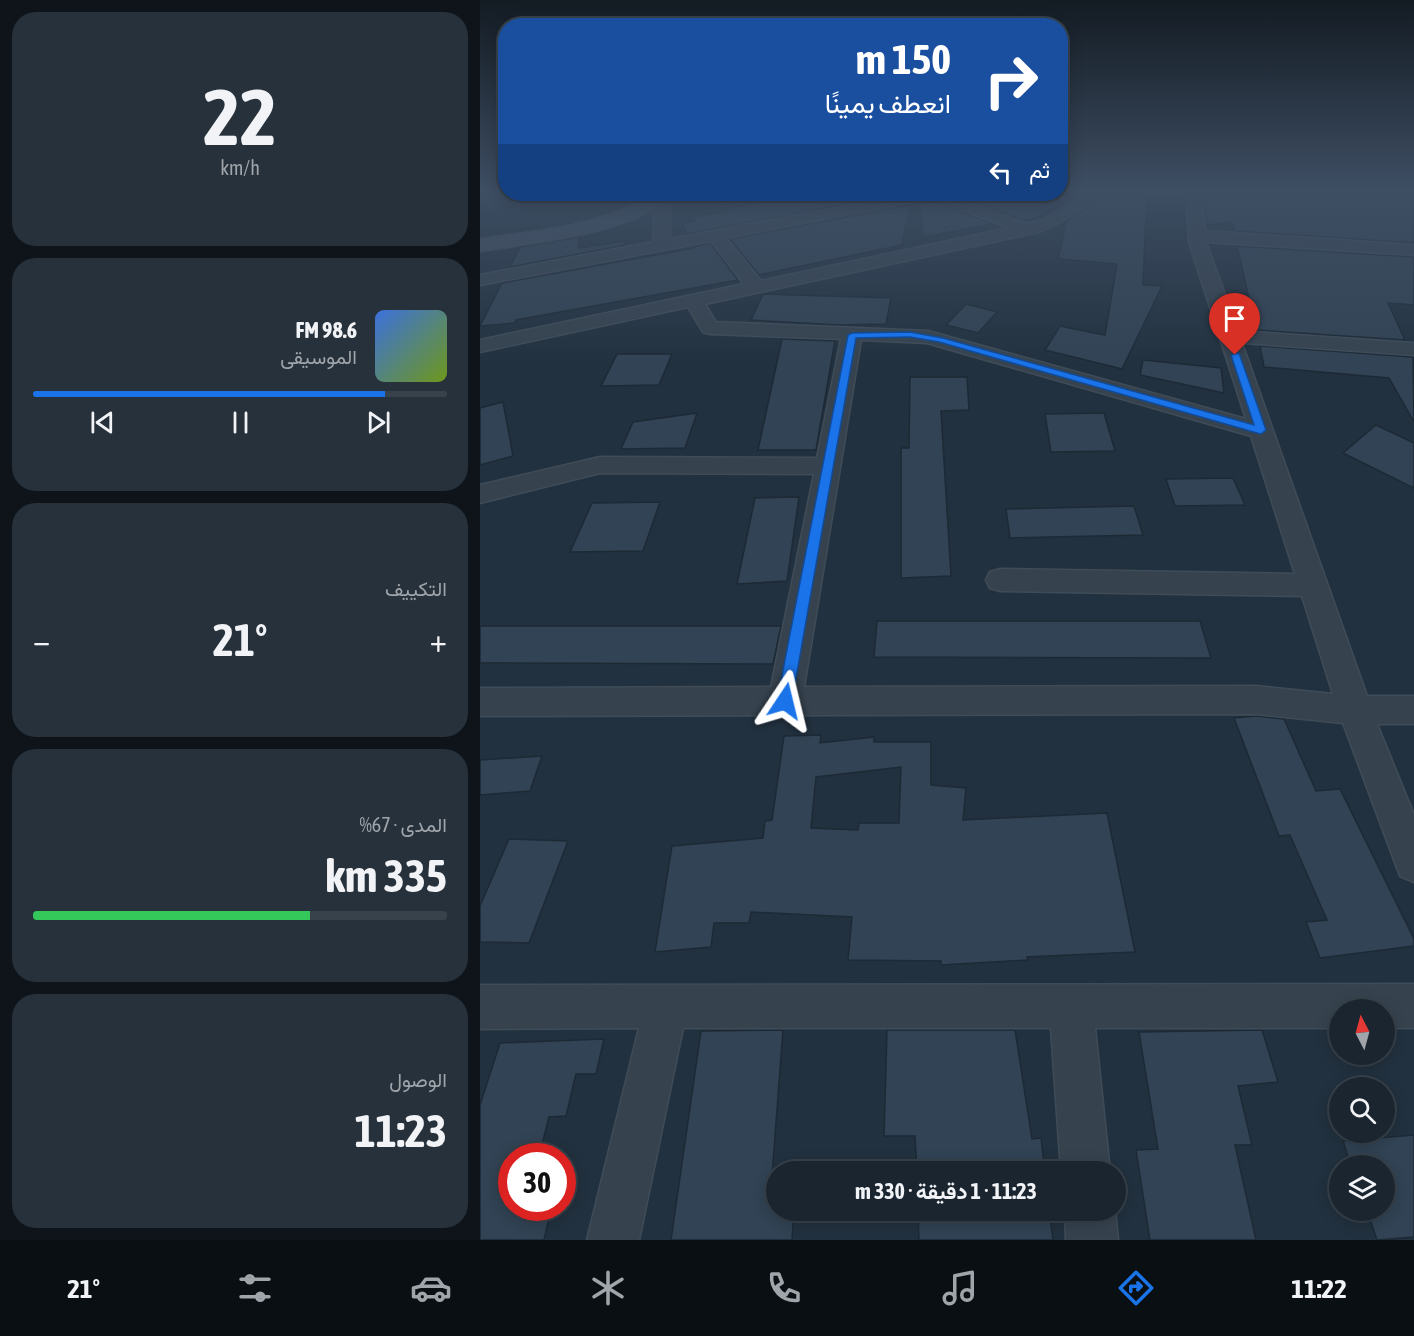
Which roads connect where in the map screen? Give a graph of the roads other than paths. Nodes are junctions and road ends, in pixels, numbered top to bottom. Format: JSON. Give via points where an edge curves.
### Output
{"nodes":[{"id":1,"x":652,"y":249,"type":"edge"},
{"id":2,"x":726,"y":249,"type":"edge"},
{"id":3,"x":937,"y":249,"type":"edge"},
{"id":4,"x":1201,"y":249,"type":"edge"},
{"id":5,"x":1396,"y":249,"type":"edge"},
{"id":6,"x":1414,"y":250,"type":"edge"},
{"id":7,"x":480,"y":280,"type":"edge"},
{"id":8,"x":756,"y":287,"type":"junction"},
{"id":9,"x":693,"y":300,"type":"junction"},
{"id":10,"x":852,"y":335,"type":"junction"},
{"id":11,"x":1229,"y":336,"type":"junction"},
{"id":12,"x":480,"y":346,"type":"edge"},
{"id":13,"x":1414,"y":349,"type":"edge"},
{"id":14,"x":1261,"y":430,"type":"junction"},
{"id":15,"x":828,"y":466,"type":"junction"},
{"id":16,"x":480,"y":494,"type":"edge"},
{"id":17,"x":1000,"y":580,"type":"dead end"},
{"id":18,"x":1313,"y":585,"type":"junction"},
{"id":19,"x":785,"y":701,"type":"junction"},
{"id":20,"x":480,"y":702,"type":"edge"},
{"id":21,"x":1355,"y":710,"type":"junction"},
{"id":22,"x":1414,"y":710,"type":"edge"},
{"id":23,"x":1414,"y":863,"type":"edge"},
{"id":24,"x":1071,"y":1006,"type":"junction"},
{"id":25,"x":1414,"y":1006,"type":"edge"},
{"id":26,"x":480,"y":1007,"type":"edge"},
{"id":27,"x":666,"y":1007,"type":"junction"},
{"id":28,"x":1085,"y":1161,"type":"edge"},
{"id":29,"x":1091,"y":1221,"type":"edge"},
{"id":30,"x":613,"y":1240,"type":"edge"},
{"id":31,"x":1092,"y":1240,"type":"edge"}],
"edges":[{"from":1,"to":7,"type":"street"},
{"from":2,"to":8,"type":"street"},
{"from":3,"to":8,"type":"street"},
{"from":4,"to":11,"type":"street"},
{"from":5,"to":6,"type":"street"},
{"from":8,"to":9,"type":"street"},
{"from":9,"to":10,"type":"street","via":[[710,328]]},
{"from":9,"to":12,"type":"street"},
{"from":10,"to":14,"type":"street","via":[[928,337]]},
{"from":10,"to":15,"type":"street"},
{"from":11,"to":13,"type":"street"},
{"from":11,"to":14,"type":"street"},
{"from":14,"to":18,"type":"street"},
{"from":15,"to":16,"type":"street","via":[[600,465]]},
{"from":15,"to":19,"type":"street"},
{"from":17,"to":18,"type":"street"},
{"from":18,"to":21,"type":"street"},
{"from":19,"to":20,"type":"street"},
{"from":19,"to":21,"type":"street","via":[[1256,700]]},
{"from":21,"to":22,"type":"street"},
{"from":21,"to":23,"type":"street"},
{"from":24,"to":25,"type":"street"},
{"from":24,"to":27,"type":"street"},
{"from":24,"to":28,"type":"street"},
{"from":26,"to":27,"type":"street"},
{"from":27,"to":30,"type":"street"},
{"from":29,"to":31,"type":"street"}]}
